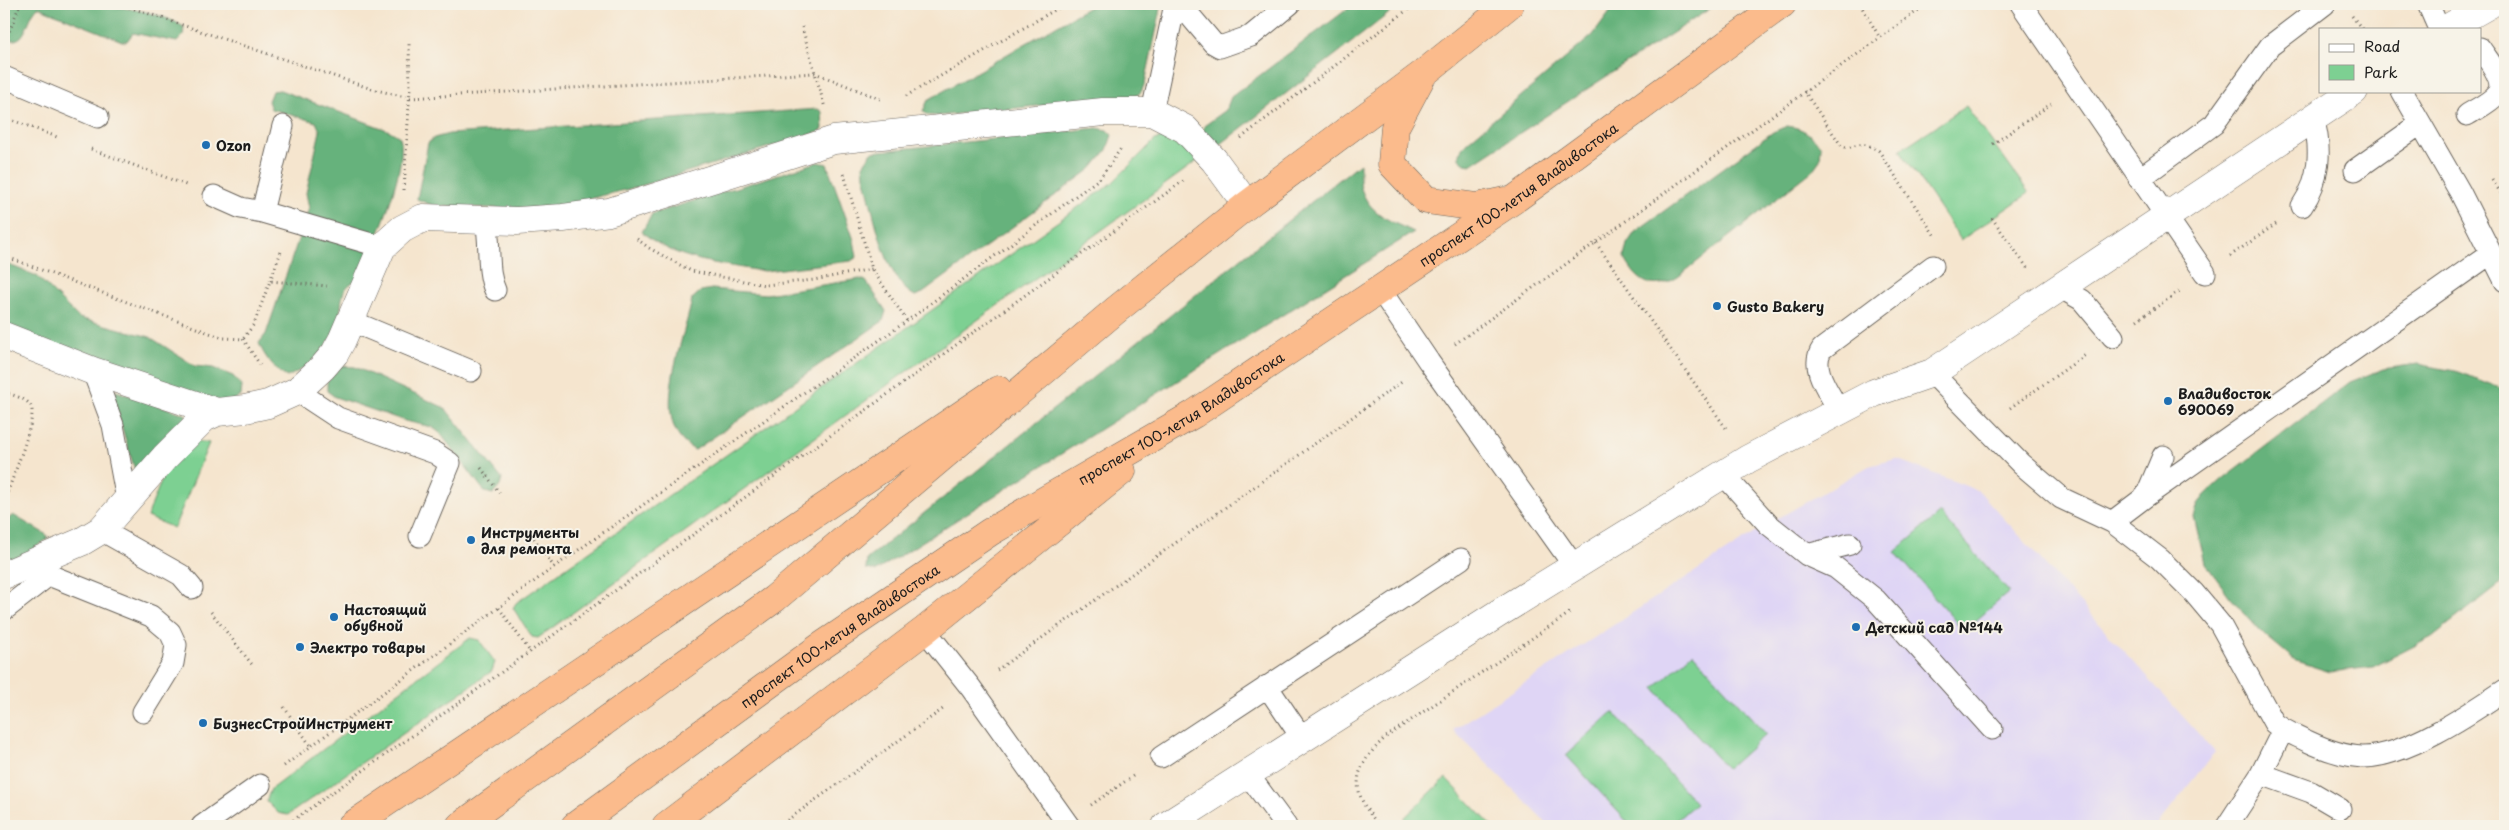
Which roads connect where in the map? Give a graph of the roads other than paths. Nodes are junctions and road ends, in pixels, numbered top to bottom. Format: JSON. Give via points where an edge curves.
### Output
{"nodes":[{"id":1,"x":1175,"y":4,"type":"edge"},
{"id":2,"x":1180,"y":4,"type":"edge"},
{"id":3,"x":1290,"y":4,"type":"edge"},
{"id":4,"x":1510,"y":4,"type":"edge"},
{"id":5,"x":1782,"y":4,"type":"edge"},
{"id":6,"x":2021,"y":4,"type":"edge"},
{"id":7,"x":2325,"y":4,"type":"edge"},
{"id":8,"x":2428,"y":4,"type":"edge"},
{"id":9,"x":2490,"y":4,"type":"edge"},
{"id":10,"x":2454,"y":26,"type":"edge"},
{"id":11,"x":2482,"y":51,"type":"edge"},
{"id":12,"x":1424,"y":73,"type":"junction"},
{"id":13,"x":4,"y":77,"type":"edge"},
{"id":14,"x":2352,"y":92,"type":"edge"},
{"id":15,"x":2403,"y":92,"type":"edge"},
{"id":16,"x":1146,"y":112,"type":"junction"},
{"id":17,"x":2467,"y":115,"type":"dead end"},
{"id":18,"x":98,"y":117,"type":"dead end"},
{"id":19,"x":2313,"y":118,"type":"junction"},
{"id":20,"x":2420,"y":124,"type":"junction"},
{"id":21,"x":282,"y":126,"type":"dead end"},
{"id":22,"x":2355,"y":170,"type":"dead end"},
{"id":23,"x":2140,"y":179,"type":"junction"},
{"id":24,"x":214,"y":196,"type":"road end"},
{"id":25,"x":1515,"y":199,"type":"junction"},
{"id":26,"x":1247,"y":205,"type":"junction"},
{"id":27,"x":2302,"y":206,"type":"dead end"},
{"id":28,"x":262,"y":212,"type":"junction"},
{"id":29,"x":2167,"y":218,"type":"junction"},
{"id":30,"x":486,"y":221,"type":"junction"},
{"id":31,"x":382,"y":247,"type":"junction"},
{"id":32,"x":2490,"y":254,"type":"junction"},
{"id":33,"x":1933,"y":266,"type":"road end"},
{"id":34,"x":2205,"y":273,"type":"road end"},
{"id":35,"x":2505,"y":282,"type":"edge"},
{"id":36,"x":1379,"y":288,"type":"junction"},
{"id":37,"x":2061,"y":288,"type":"junction"},
{"id":38,"x":495,"y":290,"type":"dead end"},
{"id":39,"x":1116,"y":310,"type":"junction"},
{"id":40,"x":351,"y":321,"type":"junction"},
{"id":41,"x":4,"y":336,"type":"edge"},
{"id":42,"x":2113,"y":337,"type":"dead end"},
{"id":43,"x":93,"y":371,"type":"junction"},
{"id":44,"x":471,"y":371,"type":"dead end"},
{"id":45,"x":1932,"y":373,"type":"junction"},
{"id":46,"x":297,"y":391,"type":"junction"},
{"id":47,"x":1839,"y":411,"type":"junction"},
{"id":48,"x":217,"y":412,"type":"junction"},
{"id":49,"x":1194,"y":414,"type":"junction"},
{"id":50,"x":2163,"y":456,"type":"dead end"},
{"id":51,"x":1722,"y":474,"type":"junction"},
{"id":52,"x":2145,"y":496,"type":"junction"},
{"id":53,"x":127,"y":500,"type":"junction"},
{"id":54,"x":2112,"y":522,"type":"junction"},
{"id":55,"x":101,"y":530,"type":"junction"},
{"id":56,"x":420,"y":536,"type":"dead end"},
{"id":57,"x":1850,"y":544,"type":"dead end"},
{"id":58,"x":1807,"y":555,"type":"junction"},
{"id":59,"x":1461,"y":559,"type":"dead end"},
{"id":60,"x":1574,"y":566,"type":"junction"},
{"id":61,"x":41,"y":570,"type":"junction"},
{"id":62,"x":4,"y":576,"type":"edge"},
{"id":63,"x":192,"y":588,"type":"road end"},
{"id":64,"x":4,"y":610,"type":"edge"},
{"id":65,"x":925,"y":630,"type":"junction"},
{"id":66,"x":1267,"y":686,"type":"junction"},
{"id":67,"x":2505,"y":690,"type":"edge"},
{"id":68,"x":143,"y":712,"type":"dead end"},
{"id":69,"x":1992,"y":729,"type":"dead end"},
{"id":70,"x":2283,"y":730,"type":"junction"},
{"id":71,"x":1302,"y":738,"type":"junction"},
{"id":72,"x":1161,"y":757,"type":"road end"},
{"id":73,"x":1247,"y":773,"type":"junction"},
{"id":74,"x":2261,"y":774,"type":"junction"},
{"id":75,"x":260,"y":784,"type":"dead end"},
{"id":76,"x":2340,"y":809,"type":"dead end"},
{"id":77,"x":1067,"y":824,"type":"edge"},
{"id":78,"x":202,"y":826,"type":"edge"},
{"id":79,"x":351,"y":826,"type":"edge"},
{"id":80,"x":460,"y":826,"type":"edge"},
{"id":81,"x":575,"y":826,"type":"edge"},
{"id":82,"x":666,"y":826,"type":"edge"},
{"id":83,"x":1166,"y":826,"type":"edge"},
{"id":84,"x":1286,"y":826,"type":"edge"},
{"id":85,"x":2226,"y":826,"type":"edge"}],
"edges":[{"from":1,"to":16,"type":"lane"},
{"from":2,"to":3,"type":"lane","via":[[1220,47],[1251,36]]},
{"from":4,"to":12,"type":"highway"},
{"from":5,"to":25,"type":"highway","name":"проспект 100-летия Владивостока"},
{"from":6,"to":23,"type":"lane"},
{"from":7,"to":23,"type":"lane","via":[[2270,46],[2214,124]]},
{"from":8,"to":10,"type":"lane"},
{"from":9,"to":10,"type":"street"},
{"from":11,"to":17,"type":"lane","via":[[2498,76],[2499,87],[2497,94]]},
{"from":12,"to":25,"type":"highway","via":[[1395,127],[1392,164],[1426,200],[1477,207]]},
{"from":12,"to":26,"type":"highway"},
{"from":13,"to":18,"type":"lane"},
{"from":14,"to":19,"type":"street"},
{"from":15,"to":20,"type":"lane"},
{"from":16,"to":26,"type":"street","via":[[1185,129],[1214,160]]},
{"from":16,"to":30,"type":"street","via":[[1103,112],[834,140],[609,212],[563,218]]},
{"from":19,"to":27,"type":"lane","via":[[2317,131],[2318,164],[2315,181]]},
{"from":19,"to":29,"type":"street"},
{"from":20,"to":22,"type":"lane"},
{"from":20,"to":32,"type":"lane","via":[[2469,208]]},
{"from":21,"to":28,"type":"lane"},
{"from":23,"to":29,"type":"lane"},
{"from":24,"to":28,"type":"lane","via":[[241,208]]},
{"from":25,"to":36,"type":"highway","name":"проспект 100-летия Владивостока"},
{"from":26,"to":39,"type":"highway"},
{"from":28,"to":31,"type":"lane"},
{"from":29,"to":34,"type":"lane"},
{"from":29,"to":37,"type":"street"},
{"from":30,"to":31,"type":"street","via":[[423,218],[402,229]]},
{"from":30,"to":38,"type":"lane","via":[[490,236],[490,279]]},
{"from":31,"to":40,"type":"street"},
{"from":32,"to":35,"type":"lane"},
{"from":32,"to":52,"type":"lane"},
{"from":33,"to":47,"type":"lane","via":[[1822,349],[1817,367]]},
{"from":36,"to":49,"type":"highway","name":"проспект 100-летия Владивостока"},
{"from":36,"to":60,"type":"lane"},
{"from":37,"to":42,"type":"lane","via":[[2082,300]]},
{"from":37,"to":45,"type":"street"},
{"from":39,"to":79,"type":"highway"},
{"from":39,"to":80,"type":"highway","via":[[774,599]]},
{"from":40,"to":44,"type":"lane"},
{"from":40,"to":46,"type":"street","via":[[335,353]]},
{"from":41,"to":43,"type":"street"},
{"from":43,"to":48,"type":"street"},
{"from":43,"to":53,"type":"lane","via":[[113,425]]},
{"from":45,"to":47,"type":"street","via":[[1874,393]]},
{"from":45,"to":54,"type":"lane","via":[[2020,464],[2061,498]]},
{"from":46,"to":48,"type":"street","via":[[268,404]]},
{"from":46,"to":56,"type":"lane","via":[[328,413],[436,453],[450,462]]},
{"from":47,"to":51,"type":"street"},
{"from":48,"to":53,"type":"street","via":[[192,429]]},
{"from":49,"to":65,"type":"highway"},
{"from":49,"to":81,"type":"highway","name":"проспект 100-летия Владивостока","via":[[990,532],[820,647]]},
{"from":50,"to":52,"type":"lane"},
{"from":51,"to":58,"type":"lane","via":[[1768,524]]},
{"from":51,"to":60,"type":"street"},
{"from":52,"to":54,"type":"lane"},
{"from":53,"to":55,"type":"street"},
{"from":54,"to":70,"type":"lane","via":[[2160,560],[2220,624],[2274,723]]},
{"from":55,"to":61,"type":"street"},
{"from":55,"to":63,"type":"lane","via":[[181,574]]},
{"from":57,"to":58,"type":"lane"},
{"from":58,"to":69,"type":"lane","via":[[1836,568],[1876,600]]},
{"from":59,"to":66,"type":"lane"},
{"from":60,"to":71,"type":"street"},
{"from":61,"to":62,"type":"street"},
{"from":61,"to":64,"type":"lane"},
{"from":61,"to":68,"type":"lane","via":[[151,616],[170,632],[176,645],[173,663]]},
{"from":65,"to":77,"type":"lane"},
{"from":65,"to":82,"type":"highway"},
{"from":66,"to":71,"type":"lane"},
{"from":66,"to":72,"type":"lane"},
{"from":67,"to":70,"type":"lane","via":[[2451,726],[2397,750],[2363,757],[2326,749]]},
{"from":70,"to":74,"type":"lane"},
{"from":71,"to":73,"type":"street"},
{"from":73,"to":83,"type":"street"},
{"from":73,"to":84,"type":"lane"},
{"from":74,"to":76,"type":"lane","via":[[2311,792]]},
{"from":74,"to":85,"type":"lane"},
{"from":75,"to":78,"type":"lane"}]}
